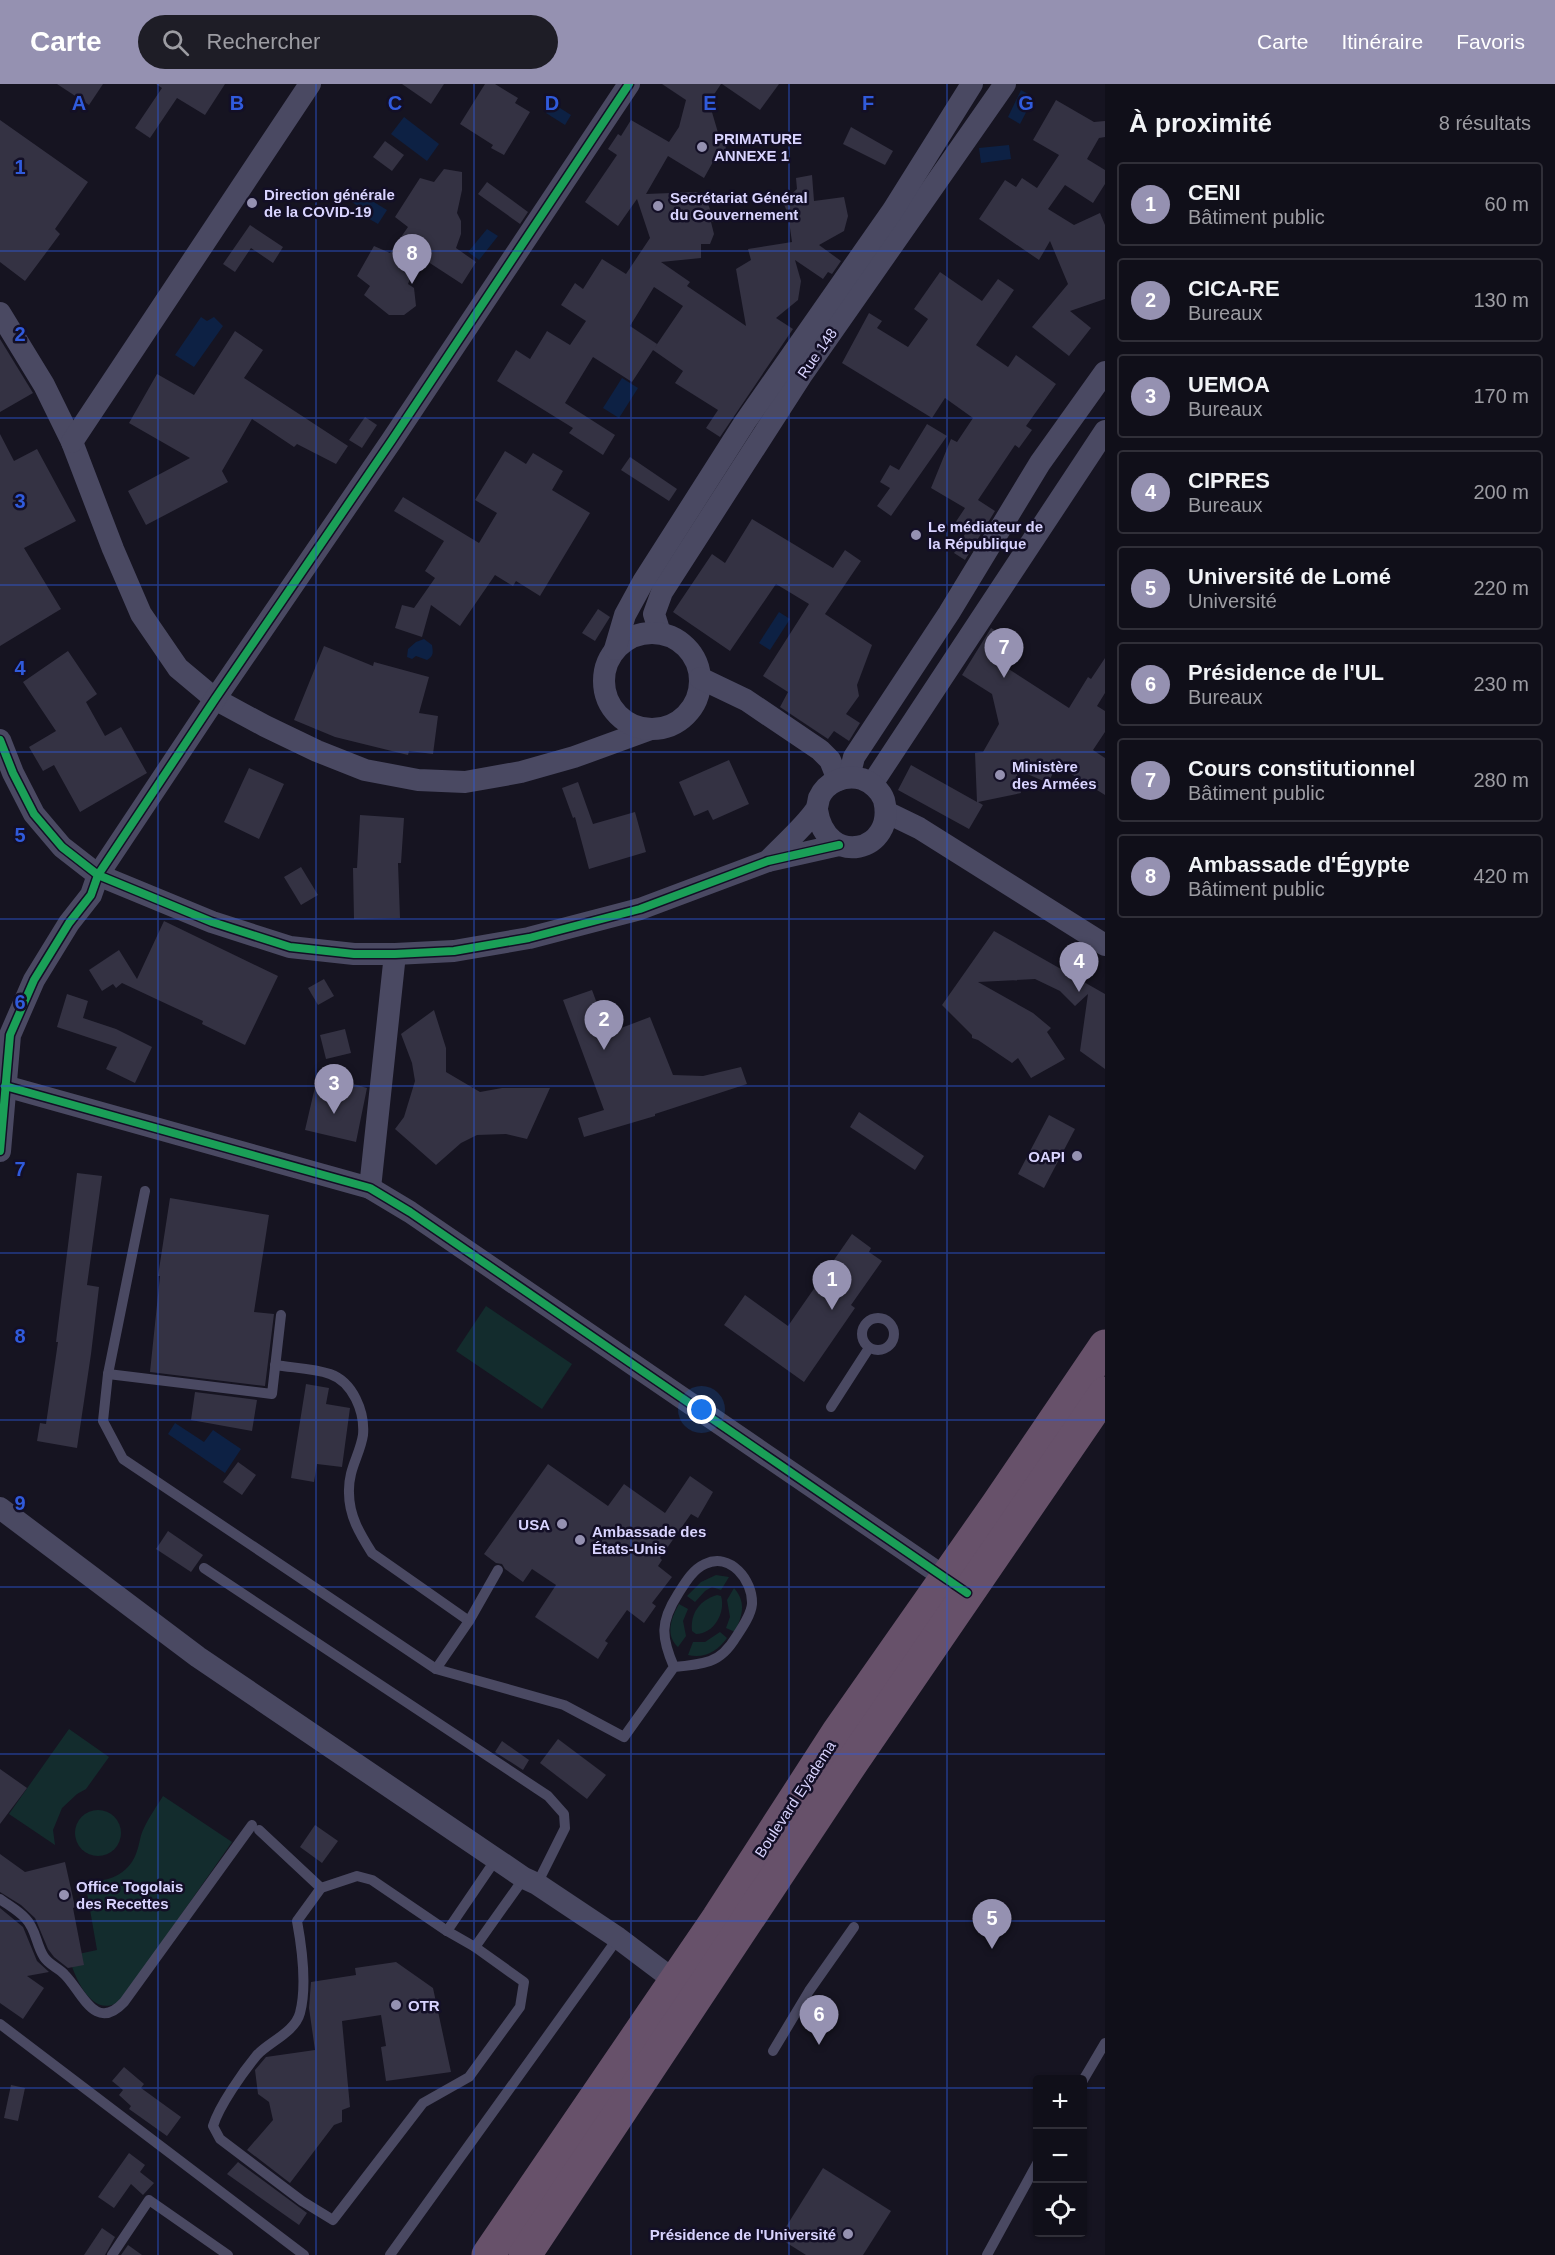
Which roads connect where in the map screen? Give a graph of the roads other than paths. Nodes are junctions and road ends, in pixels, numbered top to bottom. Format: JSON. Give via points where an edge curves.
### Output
{"nodes":[{"id":1,"x":310,"y":84,"type":"edge"},
{"id":2,"x":629,"y":84,"type":"edge"},
{"id":3,"x":972,"y":84,"type":"edge"},
{"id":4,"x":1005,"y":84,"type":"edge"},
{"id":5,"x":843,"y":299,"type":"junction"},
{"id":6,"x":0,"y":313,"type":"edge"},
{"id":7,"x":1105,"y":372,"type":"edge"},
{"id":8,"x":1105,"y":431,"type":"edge"},
{"id":9,"x":72,"y":442,"type":"junction"},
{"id":10,"x":1054,"y":444,"type":"junction"},
{"id":11,"x":1084,"y":463,"type":"junction"},
{"id":12,"x":660,"y":633,"type":"junction"},
{"id":13,"x":615,"y":649,"type":"junction"},
{"id":14,"x":700,"y":678,"type":"junction"},
{"id":15,"x":215,"y":699,"type":"junction"},
{"id":16,"x":651,"y":729,"type":"junction"},
{"id":17,"x":0,"y":740,"type":"edge"},
{"id":18,"x":844,"y":778,"type":"junction"},
{"id":19,"x":872,"y":784,"type":"junction"},
{"id":20,"x":816,"y":810,"type":"junction"},
{"id":21,"x":886,"y":812,"type":"junction"},
{"id":22,"x":839,"y":845,"type":"junction"},
{"id":23,"x":768,"y":861,"type":"junction"},
{"id":24,"x":98,"y":875,"type":"junction"},
{"id":25,"x":1105,"y":945,"type":"edge"},
{"id":26,"x":394,"y":954,"type":"junction"},
{"id":27,"x":5,"y":1086,"type":"junction"},
{"id":28,"x":0,"y":1151,"type":"edge"},
{"id":29,"x":370,"y":1188,"type":"junction"},
{"id":30,"x":145,"y":1191,"type":"dead end"},
{"id":31,"x":281,"y":1315,"type":"dead end"},
{"id":32,"x":1105,"y":1346,"type":"edge"},
{"id":33,"x":869,"y":1347,"type":"dead end"},
{"id":34,"x":275,"y":1365,"type":"junction"},
{"id":35,"x":108,"y":1374,"type":"junction"},
{"id":36,"x":1105,"y":1393,"type":"edge"},
{"id":37,"x":831,"y":1407,"type":"dead end"},
{"id":38,"x":0,"y":1508,"type":"edge"},
{"id":39,"x":204,"y":1568,"type":"dead end"},
{"id":40,"x":498,"y":1570,"type":"dead end"},
{"id":41,"x":956,"y":1586,"type":"junction"},
{"id":42,"x":469,"y":1622,"type":"junction"},
{"id":43,"x":674,"y":1667,"type":"junction"},
{"id":44,"x":436,"y":1669,"type":"junction"},
{"id":45,"x":496,"y":1859,"type":"junction"},
{"id":46,"x":531,"y":1881,"type":"junction"},
{"id":47,"x":321,"y":1888,"type":"junction"},
{"id":48,"x":0,"y":1899,"type":"edge"},
{"id":49,"x":854,"y":1927,"type":"dead end"},
{"id":50,"x":447,"y":1931,"type":"junction"},
{"id":51,"x":618,"y":1938,"type":"junction"},
{"id":52,"x":475,"y":1947,"type":"junction"},
{"id":53,"x":684,"y":1992,"type":"junction"},
{"id":54,"x":0,"y":2024,"type":"edge"},
{"id":55,"x":1105,"y":2043,"type":"edge"},
{"id":56,"x":773,"y":2051,"type":"dead end"},
{"id":57,"x":1087,"y":2075,"type":"edge"},
{"id":58,"x":1033,"y":2171,"type":"edge"},
{"id":59,"x":112,"y":2255,"type":"edge"},
{"id":60,"x":228,"y":2255,"type":"edge"},
{"id":61,"x":304,"y":2255,"type":"edge"},
{"id":62,"x":390,"y":2255,"type":"edge"},
{"id":63,"x":488,"y":2255,"type":"edge"},
{"id":64,"x":525,"y":2255,"type":"edge"},
{"id":65,"x":987,"y":2255,"type":"edge"}],
"edges":[{"from":1,"to":9,"type":"street"},
{"from":2,"to":15,"type":"street"},
{"from":3,"to":5,"type":"street"},
{"from":4,"to":5,"type":"street","name":"Rue 148"},
{"from":5,"to":12,"type":"street","name":"Rue 148","via":[[801,376],[662,592],[654,614]]},
{"from":5,"to":13,"type":"street","via":[[745,422],[643,582],[625,615]]},
{"from":6,"to":9,"type":"street","via":[[44,385]]},
{"from":7,"to":10,"type":"street"},
{"from":8,"to":11,"type":"street"},
{"from":9,"to":15,"type":"street","via":[[141,614],[178,668]]},
{"from":10,"to":11,"type":"street"},
{"from":10,"to":18,"type":"street"},
{"from":11,"to":19,"type":"street"},
{"from":12,"to":13,"type":"street","via":[[643,633]]},
{"from":12,"to":14,"type":"street","via":[[683,644],[692,654]]},
{"from":13,"to":16,"type":"street","via":[[604,673],[608,700],[626,721]]},
{"from":14,"to":16,"type":"street","via":[[694,704],[687,714],[664,727]]},
{"from":14,"to":18,"type":"street","via":[[746,700],[820,750]]},
{"from":15,"to":16,"type":"street","via":[[317,751],[365,770],[418,780],[465,782],[521,772]]},
{"from":15,"to":24,"type":"street"},
{"from":17,"to":24,"type":"street","via":[[34,814],[62,847]]},
{"from":18,"to":19,"type":"street"},
{"from":18,"to":20,"type":"street","via":[[827,787]]},
{"from":19,"to":21,"type":"street","via":[[883,796]]},
{"from":20,"to":22,"type":"street","via":[[827,837]]},
{"from":20,"to":23,"type":"street"},
{"from":21,"to":22,"type":"street","via":[[885,823],[872,841],[850,848]]},
{"from":21,"to":25,"type":"street","via":[[919,828]]},
{"from":22,"to":23,"type":"street"},
{"from":23,"to":26,"type":"street","via":[[640,909],[529,938],[454,951]]},
{"from":24,"to":26,"type":"street","via":[[212,922],[290,947]]},
{"from":24,"to":27,"type":"street","via":[[91,895],[34,980],[10,1035]]},
{"from":26,"to":29,"type":"street"},
{"from":27,"to":28,"type":"street"},
{"from":27,"to":29,"type":"street"},
{"from":29,"to":41,"type":"street"},
{"from":30,"to":35,"type":"lane"},
{"from":31,"to":34,"type":"lane"},
{"from":32,"to":41,"type":"highway","name":"Boulevard Eyadema"},
{"from":33,"to":37,"type":"lane"},
{"from":34,"to":35,"type":"lane","via":[[272,1394]]},
{"from":34,"to":42,"type":"lane","via":[[330,1374],[343,1380],[359,1406],[363,1437],[349,1478],[348,1495],[351,1515],[361,1537],[372,1553]]},
{"from":35,"to":44,"type":"lane","via":[[103,1421],[123,1459]]},
{"from":36,"to":41,"type":"highway","name":"Boulevard Eyadema"},
{"from":38,"to":45,"type":"street","via":[[198,1657]]},
{"from":39,"to":46,"type":"lane","via":[[548,1796],[564,1814],[565,1828]]},
{"from":40,"to":42,"type":"lane"},
{"from":41,"to":53,"type":"highway","name":"Boulevard Eyadema","via":[[838,1732]]},
{"from":42,"to":44,"type":"lane"},
{"from":43,"to":43,"type":"lane","via":[[711,1661],[732,1644],[752,1604],[740,1570],[724,1562],[706,1563],[690,1575],[669,1608],[664,1625],[665,1647]]},
{"from":43,"to":44,"type":"lane","via":[[624,1737],[564,1705]]},
{"from":45,"to":46,"type":"street"},
{"from":45,"to":50,"type":"lane"},
{"from":46,"to":51,"type":"street"},
{"from":46,"to":52,"type":"lane"},
{"from":47,"to":48,"type":"lane","via":[[255,1827],[124,2002],[101,2013],[88,2006],[68,1977],[44,1957],[26,1918]]},
{"from":47,"to":50,"type":"lane","via":[[357,1875],[372,1880]]},
{"from":47,"to":52,"type":"lane","via":[[297,1921],[303,1956],[300,2015],[281,2037],[258,2054],[216,2114],[213,2126],[220,2139],[333,2220],[423,2103],[469,2077],[520,2007],[524,1982]]},
{"from":49,"to":56,"type":"lane"},
{"from":50,"to":52,"type":"lane"},
{"from":51,"to":53,"type":"street"},
{"from":51,"to":62,"type":"lane"},
{"from":53,"to":63,"type":"highway","name":"Boulevard Eyadema"},
{"from":53,"to":64,"type":"highway","name":"Boulevard Eyadema"},
{"from":54,"to":61,"type":"lane"},
{"from":55,"to":57,"type":"lane"},
{"from":58,"to":65,"type":"lane"},
{"from":59,"to":60,"type":"lane","via":[[149,2200]]}]}
